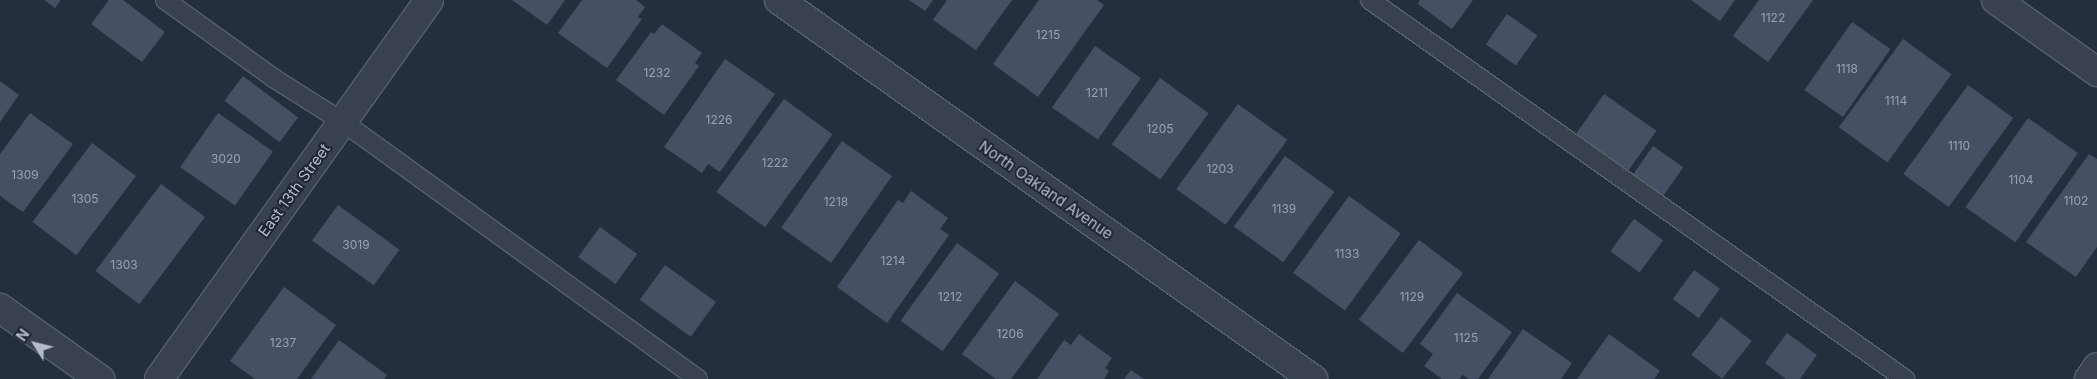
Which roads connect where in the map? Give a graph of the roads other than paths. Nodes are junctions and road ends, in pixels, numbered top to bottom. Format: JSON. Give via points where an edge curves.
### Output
{"nodes":[{"id":1,"x":165,"y":0,"type":"edge"},
{"id":2,"x":429,"y":0,"type":"edge"},
{"id":3,"x":779,"y":0,"type":"edge"},
{"id":4,"x":1370,"y":0,"type":"edge"},
{"id":5,"x":1996,"y":0,"type":"edge"},
{"id":6,"x":2097,"y":72,"type":"edge"},
{"id":7,"x":343,"y":122,"type":"junction"},
{"id":8,"x":0,"y":308,"type":"edge"},
{"id":9,"x":2097,"y":367,"type":"edge"},
{"id":10,"x":100,"y":379,"type":"edge"},
{"id":11,"x":159,"y":379,"type":"edge"},
{"id":12,"x":698,"y":379,"type":"edge"},
{"id":13,"x":1313,"y":379,"type":"edge"},
{"id":14,"x":1905,"y":379,"type":"edge"},
{"id":15,"x":2088,"y":379,"type":"edge"}],
"edges":[{"from":1,"to":7,"type":"lane","via":[[275,79]]},
{"from":2,"to":7,"type":"street","name":"East 13th Street"},
{"from":3,"to":13,"type":"street","name":"North Oakland Avenue"},
{"from":4,"to":14,"type":"lane"},
{"from":5,"to":6,"type":"street"},
{"from":7,"to":11,"type":"street","name":"East 13th Street"},
{"from":7,"to":12,"type":"lane"},
{"from":8,"to":10,"type":"street"},
{"from":9,"to":15,"type":"street"}]}
